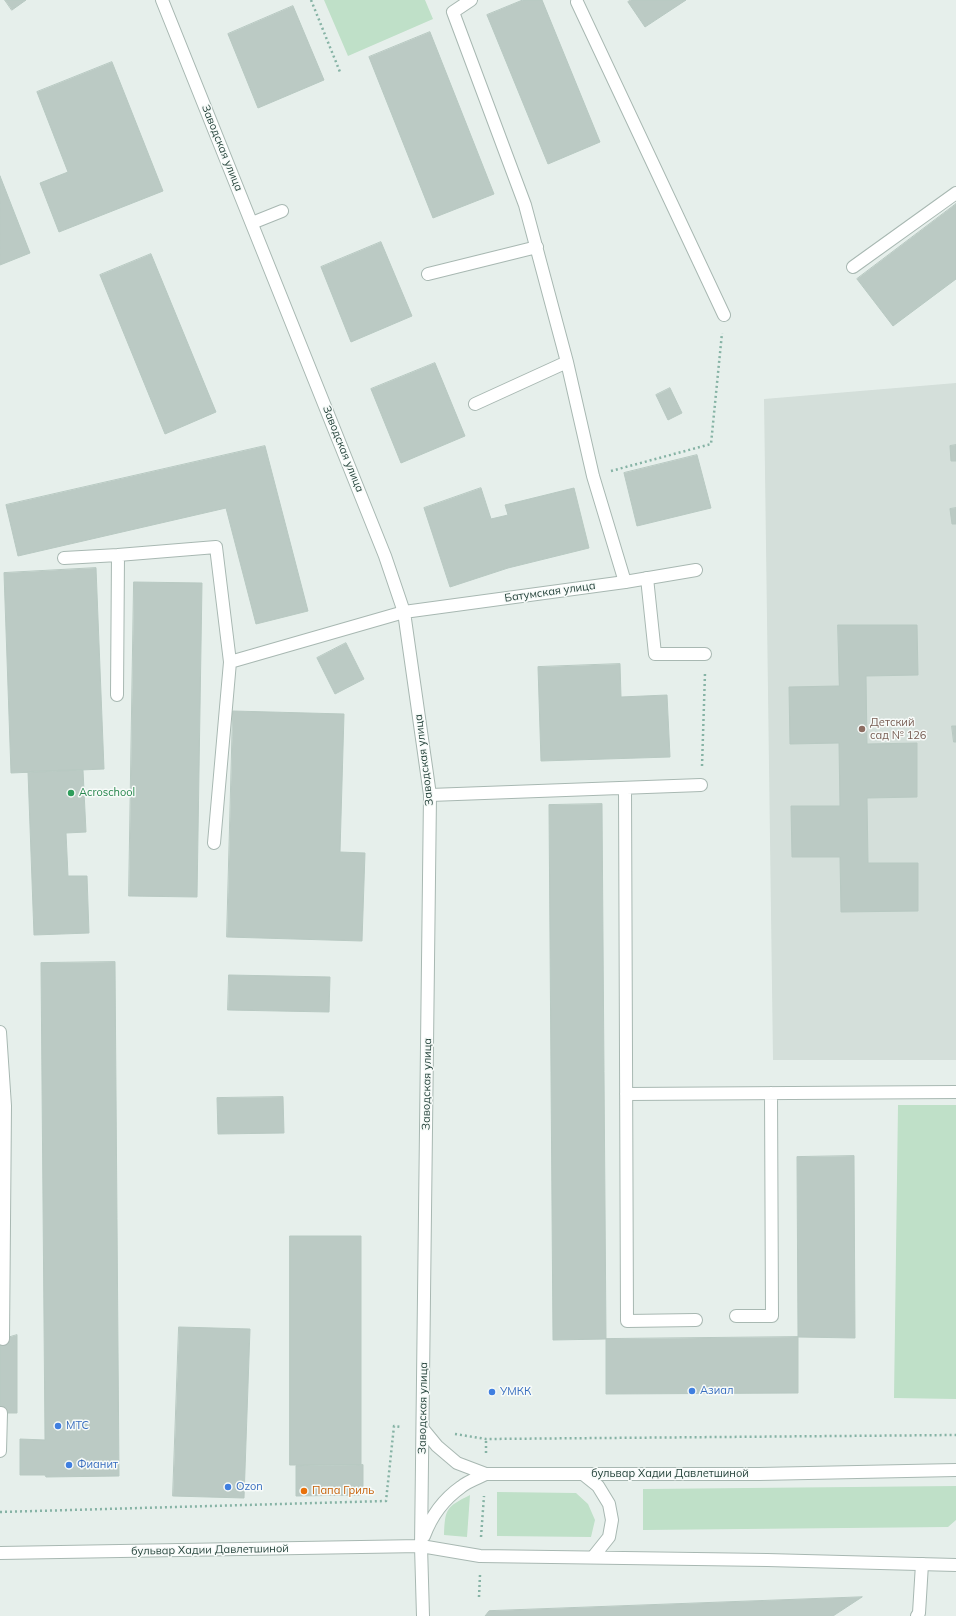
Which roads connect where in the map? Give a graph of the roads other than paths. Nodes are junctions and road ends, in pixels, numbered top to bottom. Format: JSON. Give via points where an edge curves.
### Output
{"nodes":[{"id":1,"x":162,"y":0,"type":"edge"},
{"id":2,"x":471,"y":0,"type":"edge"},
{"id":3,"x":578,"y":1,"type":"edge"},
{"id":4,"x":956,"y":193,"type":"edge"},
{"id":5,"x":282,"y":211,"type":"dead end"},
{"id":6,"x":252,"y":223,"type":"junction"},
{"id":7,"x":537,"y":248,"type":"junction"},
{"id":8,"x":853,"y":267,"type":"dead end"},
{"id":9,"x":428,"y":274,"type":"dead end"},
{"id":10,"x":724,"y":315,"type":"road end"},
{"id":11,"x":567,"y":362,"type":"junction"},
{"id":12,"x":475,"y":404,"type":"dead end"},
{"id":13,"x":118,"y":555,"type":"junction"},
{"id":14,"x":64,"y":558,"type":"dead end"},
{"id":15,"x":696,"y":570,"type":"dead end"},
{"id":16,"x":647,"y":578,"type":"junction"},
{"id":17,"x":625,"y":582,"type":"junction"},
{"id":18,"x":404,"y":612,"type":"junction"},
{"id":19,"x":705,"y":654,"type":"road end"},
{"id":20,"x":230,"y":662,"type":"junction"},
{"id":21,"x":117,"y":695,"type":"dead end"},
{"id":22,"x":701,"y":785,"type":"road end"},
{"id":23,"x":625,"y":788,"type":"junction"},
{"id":24,"x":430,"y":796,"type":"junction"},
{"id":25,"x":214,"y":843,"type":"dead end"},
{"id":26,"x":0,"y":1032,"type":"edge"},
{"id":27,"x":956,"y":1092,"type":"edge"},
{"id":28,"x":771,"y":1093,"type":"junction"},
{"id":29,"x":626,"y":1094,"type":"junction"},
{"id":30,"x":2,"y":1173,"type":"edge"},
{"id":31,"x":736,"y":1316,"type":"dead end"},
{"id":32,"x":696,"y":1320,"type":"dead end"},
{"id":33,"x":3,"y":1339,"type":"dead end"},
{"id":34,"x":1,"y":1413,"type":"edge"},
{"id":35,"x":423,"y":1429,"type":"junction"},
{"id":36,"x":0,"y":1451,"type":"edge"},
{"id":37,"x":956,"y":1470,"type":"edge"},
{"id":38,"x":486,"y":1474,"type":"junction"},
{"id":39,"x":583,"y":1474,"type":"junction"},
{"id":40,"x":421,"y":1546,"type":"junction"},
{"id":41,"x":0,"y":1553,"type":"edge"},
{"id":42,"x":594,"y":1557,"type":"junction"},
{"id":43,"x":922,"y":1564,"type":"junction"},
{"id":44,"x":956,"y":1565,"type":"edge"},
{"id":45,"x":423,"y":1616,"type":"edge"},
{"id":46,"x":917,"y":1616,"type":"edge"}],
"edges":[{"from":1,"to":6,"type":"street","name":"Заводская улица"},
{"from":2,"to":7,"type":"street","via":[[453,12],[525,205]]},
{"from":3,"to":10,"type":"street"},
{"from":4,"to":8,"type":"street"},
{"from":5,"to":6,"type":"street"},
{"from":6,"to":18,"type":"street","name":"Заводская улица","via":[[385,556]]},
{"from":7,"to":9,"type":"street"},
{"from":7,"to":11,"type":"street"},
{"from":11,"to":12,"type":"street"},
{"from":11,"to":17,"type":"street","via":[[593,476]]},
{"from":13,"to":14,"type":"street"},
{"from":13,"to":20,"type":"street","via":[[216,547]]},
{"from":13,"to":21,"type":"street"},
{"from":15,"to":16,"type":"street","name":"Батумская улица"},
{"from":16,"to":17,"type":"street","name":"Батумская улица"},
{"from":16,"to":19,"type":"street","via":[[655,654]]},
{"from":17,"to":18,"type":"street","name":"Батумская улица"},
{"from":18,"to":20,"type":"street","name":"Батумская улица"},
{"from":18,"to":24,"type":"street","name":"Заводская улица"},
{"from":20,"to":25,"type":"street"},
{"from":22,"to":23,"type":"street"},
{"from":23,"to":24,"type":"street"},
{"from":23,"to":29,"type":"street"},
{"from":24,"to":35,"type":"street","name":"Заводская улица"},
{"from":26,"to":30,"type":"street","via":[[4,1094]]},
{"from":27,"to":28,"type":"street"},
{"from":28,"to":29,"type":"street"},
{"from":28,"to":31,"type":"street","via":[[772,1316]]},
{"from":29,"to":32,"type":"street","via":[[627,1321]]},
{"from":30,"to":33,"type":"street"},
{"from":34,"to":36,"type":"street"},
{"from":35,"to":38,"type":"street","via":[[437,1446],[457,1463]]},
{"from":35,"to":40,"type":"street","name":"Заводская улица"},
{"from":37,"to":39,"type":"street","name":"бульвар Хадии Давлетшиной"},
{"from":38,"to":39,"type":"street","name":"бульвар Хадии Давлетшиной"},
{"from":38,"to":40,"type":"street","name":"бульвар Хадии Давлетшиной","via":[[461,1487],[445,1502],[430,1520]]},
{"from":39,"to":42,"type":"street","via":[[598,1486],[606,1498],[612,1520],[608,1537]]},
{"from":40,"to":41,"type":"street","name":"бульвар Хадии Давлетшиной"},
{"from":40,"to":42,"type":"street","name":"бульвар Хадии Давлетшиной","via":[[480,1556]]},
{"from":40,"to":45,"type":"street","name":"Заводская улица"},
{"from":42,"to":43,"type":"street","name":"бульвар Хадии Давлетшиной"},
{"from":43,"to":44,"type":"street","name":"бульвар Хадии Давлетшиной"},
{"from":43,"to":46,"type":"street","via":[[920,1613]]}]}
